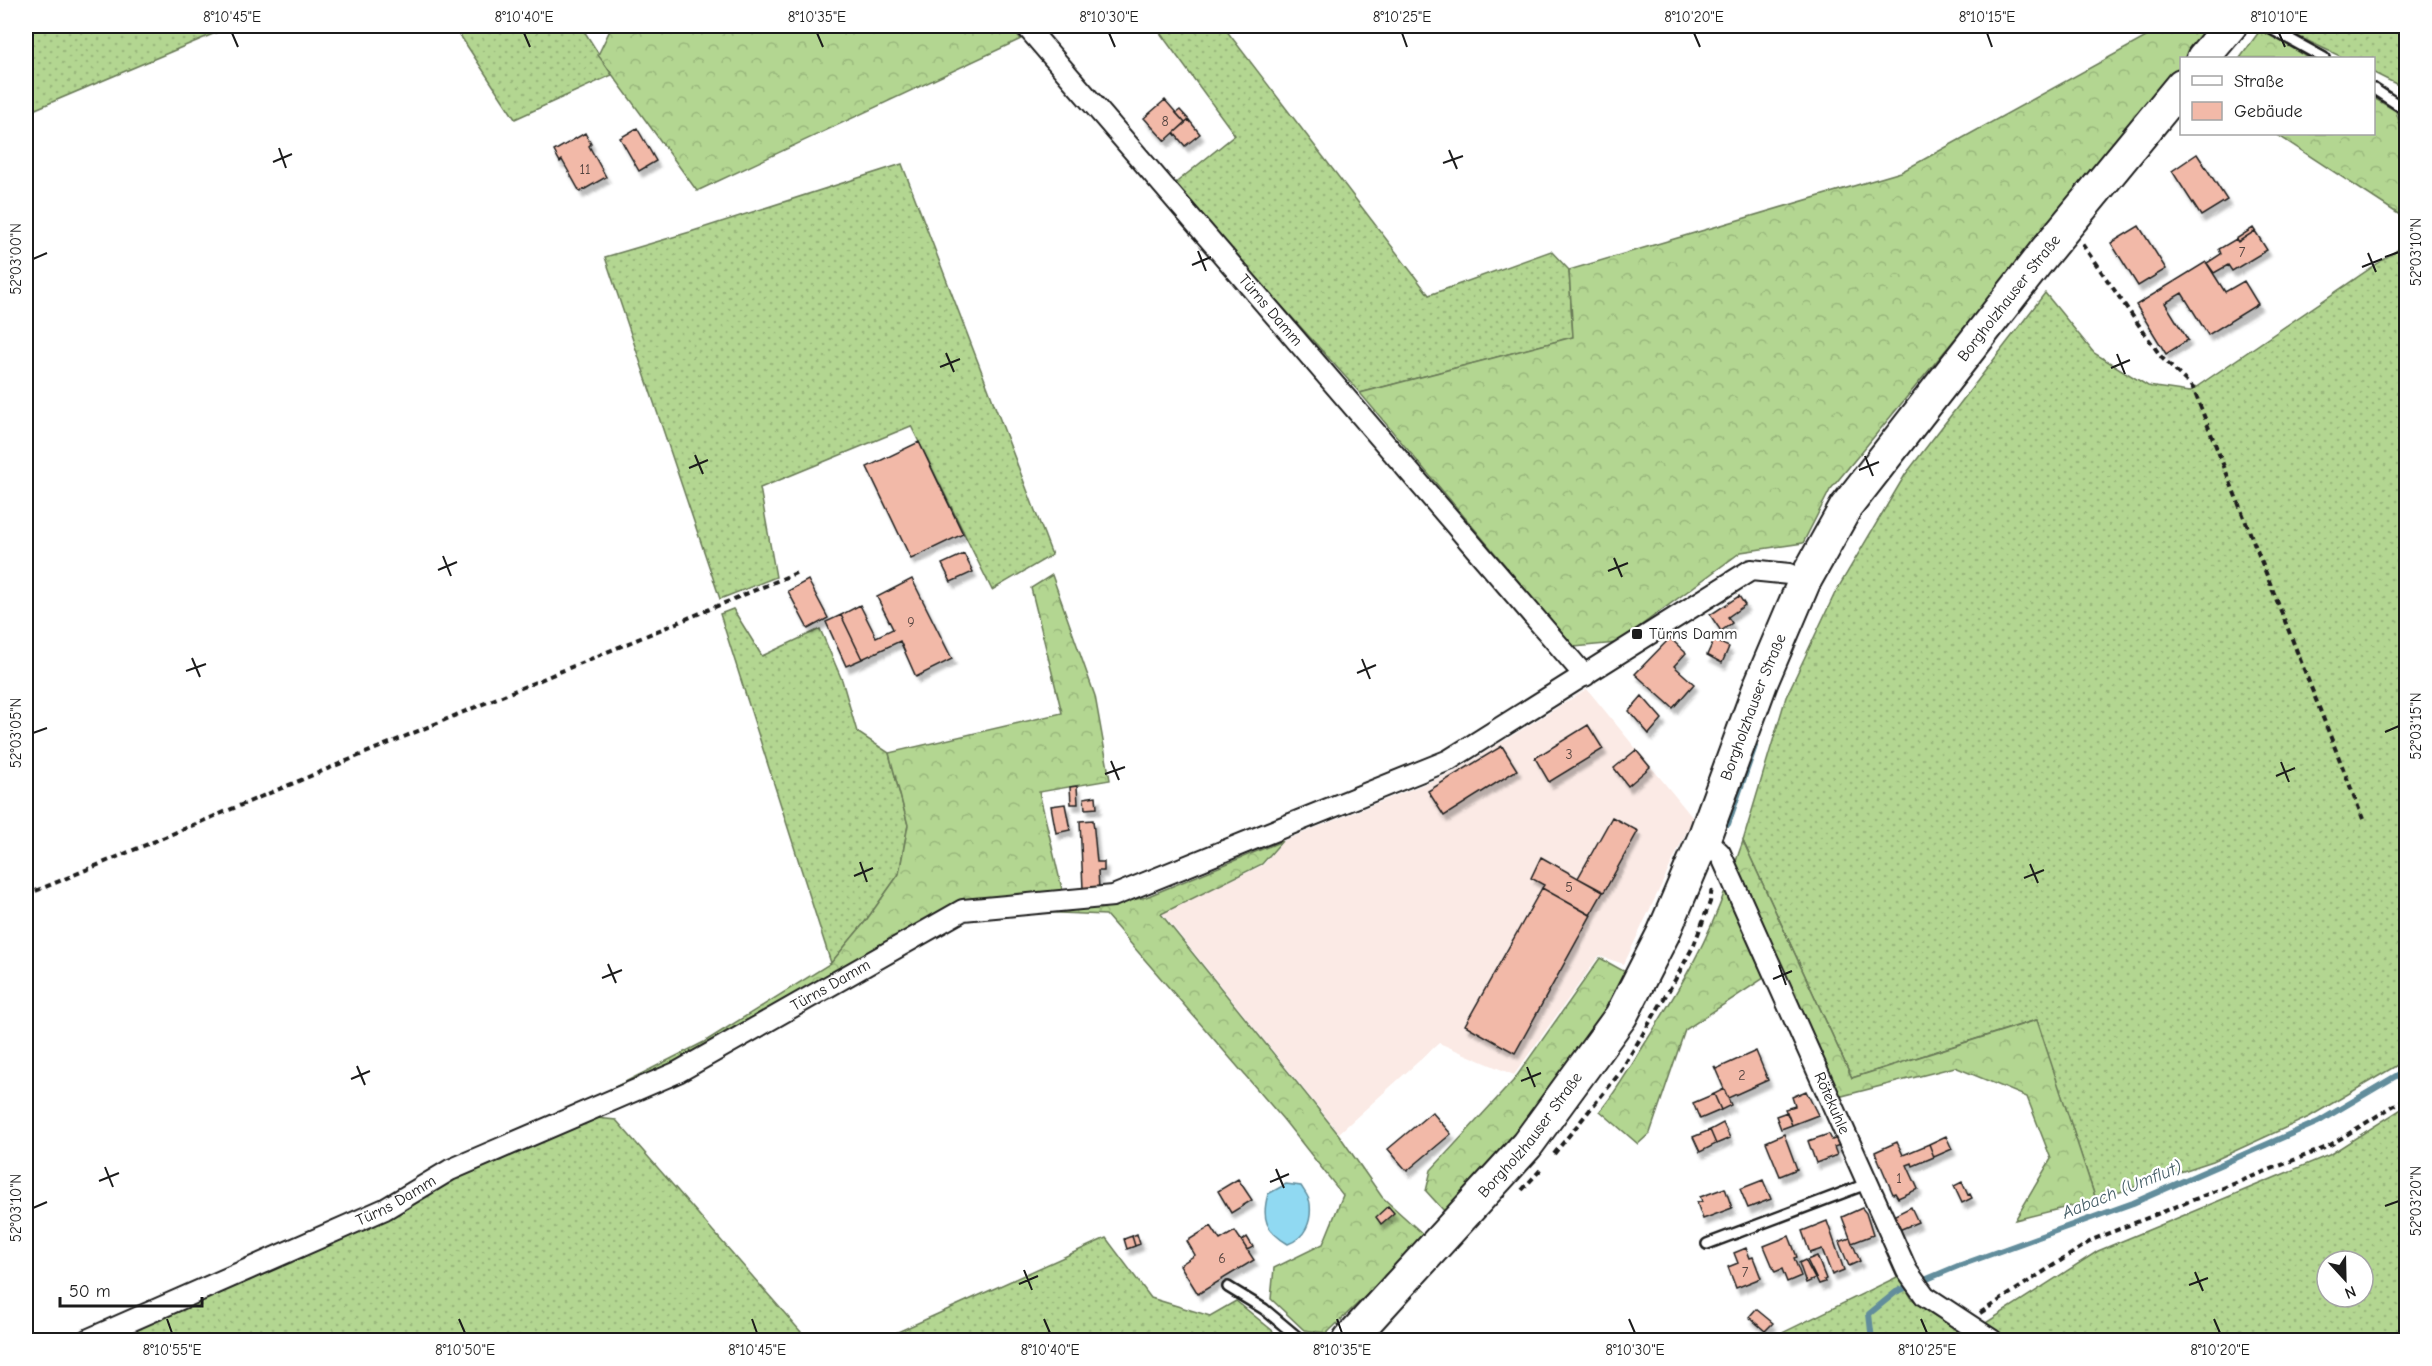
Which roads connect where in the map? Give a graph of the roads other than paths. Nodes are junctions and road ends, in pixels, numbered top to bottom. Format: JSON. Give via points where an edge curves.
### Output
{"nodes":[{"id":1,"x":1026,"y":26,"type":"edge"},
{"id":2,"x":2230,"y":26,"type":"edge"},
{"id":3,"x":2266,"y":26,"type":"edge"},
{"id":4,"x":2204,"y":57,"type":"edge"},
{"id":5,"x":2322,"y":57,"type":"edge"},
{"id":6,"x":2180,"y":86,"type":"edge"},
{"id":7,"x":2375,"y":90,"type":"edge"},
{"id":8,"x":2406,"y":110,"type":"edge"},
{"id":9,"x":1803,"y":582,"type":"junction"},
{"id":10,"x":1585,"y":676,"type":"junction"},
{"id":11,"x":1712,"y":846,"type":"junction"},
{"id":12,"x":1869,"y":1183,"type":"junction"},
{"id":13,"x":1707,"y":1244,"type":"dead end"},
{"id":14,"x":1228,"y":1287,"type":"dead end"},
{"id":15,"x":87,"y":1341,"type":"edge"},
{"id":16,"x":1301,"y":1341,"type":"edge"},
{"id":17,"x":1349,"y":1341,"type":"edge"},
{"id":18,"x":1992,"y":1341,"type":"edge"}],
"edges":[{"from":1,"to":10,"type":"street","name":"Türns Damm"},
{"from":2,"to":4,"type":"main road"},
{"from":3,"to":5,"type":"lane"},
{"from":6,"to":9,"type":"main road","name":"Borgholzhauser Straße","via":[[1846,507]]},
{"from":7,"to":8,"type":"lane"},
{"from":9,"to":10,"type":"street","name":"Türns Damm","via":[[1789,574],[1751,570]]},
{"from":9,"to":11,"type":"main road","name":"Borgholzhauser Straße","via":[[1761,683]]},
{"from":10,"to":15,"type":"street","name":"Türns Damm","via":[[1449,760],[1113,896],[963,910],[678,1072],[450,1170],[385,1209]]},
{"from":11,"to":12,"type":"street","name":"Rötekuhle"},
{"from":11,"to":17,"type":"main road","name":"Borgholzhauser Straße","via":[[1621,1016],[1527,1144]]},
{"from":12,"to":13,"type":"lane"},
{"from":12,"to":18,"type":"street","name":"Rötekuhle","via":[[1907,1271],[1925,1296]]},
{"from":14,"to":16,"type":"lane","via":[[1264,1309]]}]}
